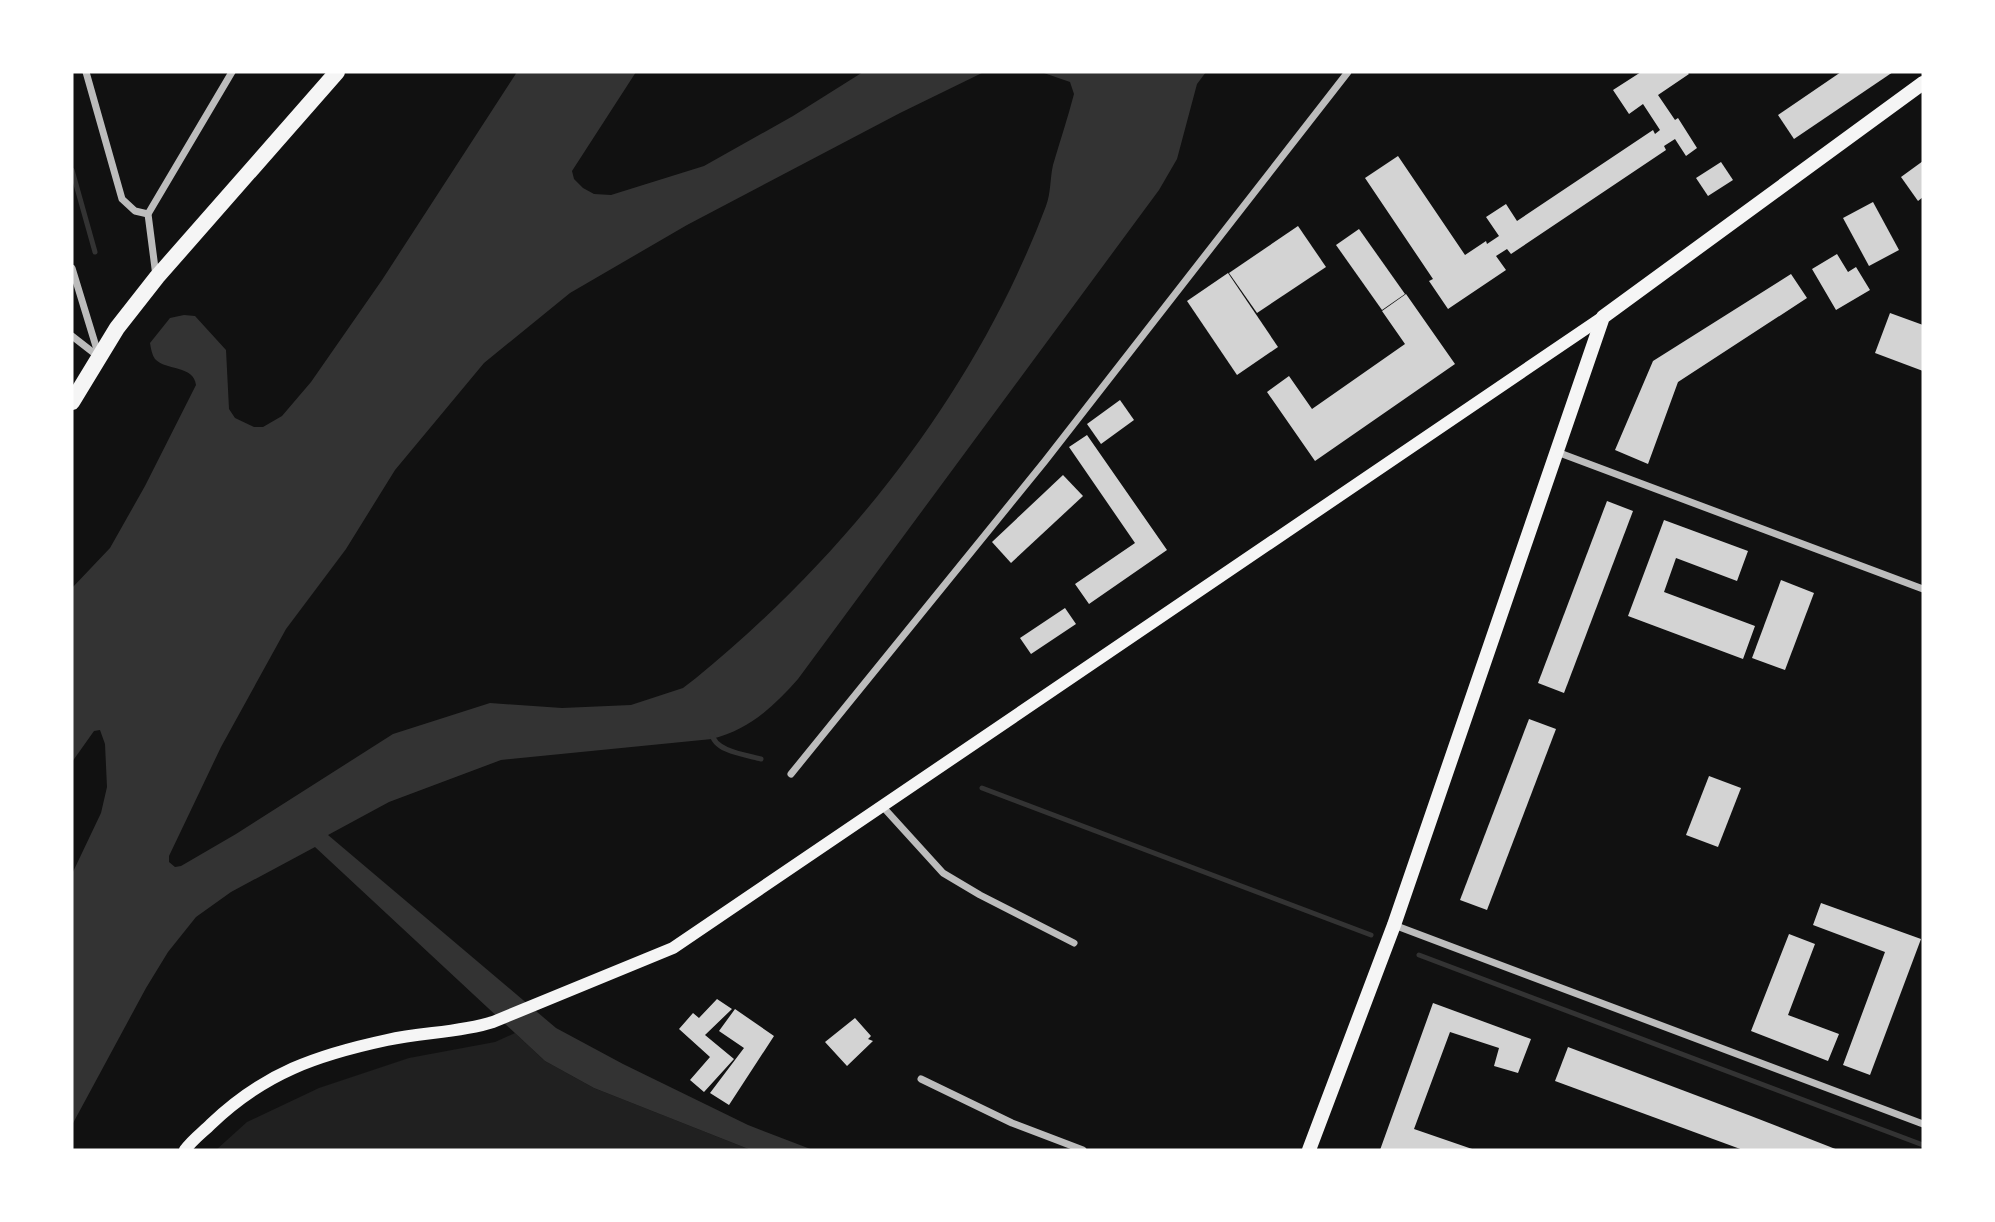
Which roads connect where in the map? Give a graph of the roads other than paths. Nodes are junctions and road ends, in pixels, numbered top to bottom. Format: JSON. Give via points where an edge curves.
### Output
{"nodes":[{"id":1,"x":86,"y":72,"type":"edge"},
{"id":2,"x":232,"y":72,"type":"edge"},
{"id":3,"x":337,"y":72,"type":"edge"},
{"id":4,"x":1348,"y":72,"type":"edge"},
{"id":5,"x":1923,"y":83,"type":"edge"},
{"id":6,"x":148,"y":214,"type":"junction"},
{"id":7,"x":72,"y":268,"type":"edge"},
{"id":8,"x":157,"y":277,"type":"junction"},
{"id":9,"x":1603,"y":317,"type":"junction"},
{"id":10,"x":72,"y":336,"type":"edge"},
{"id":11,"x":99,"y":357,"type":"junction"},
{"id":12,"x":72,"y":402,"type":"edge"},
{"id":13,"x":1556,"y":452,"type":"junction"},
{"id":14,"x":1923,"y":589,"type":"edge"},
{"id":15,"x":791,"y":774,"type":"dead end"},
{"id":16,"x":883,"y":807,"type":"junction"},
{"id":17,"x":1394,"y":925,"type":"junction"},
{"id":18,"x":1074,"y":943,"type":"dead end"},
{"id":19,"x":921,"y":1079,"type":"dead end"},
{"id":20,"x":1923,"y":1124,"type":"edge"},
{"id":21,"x":185,"y":1150,"type":"edge"},
{"id":22,"x":1083,"y":1150,"type":"edge"},
{"id":23,"x":1309,"y":1150,"type":"edge"}],
"edges":[{"from":1,"to":6,"type":"street","via":[[122,199],[135,211]]},
{"from":2,"to":6,"type":"street"},
{"from":3,"to":8,"type":"highway"},
{"from":4,"to":15,"type":"street","via":[[1045,461]]},
{"from":5,"to":9,"type":"main road"},
{"from":6,"to":8,"type":"street"},
{"from":7,"to":11,"type":"street"},
{"from":8,"to":11,"type":"highway"},
{"from":9,"to":13,"type":"main road"},
{"from":9,"to":16,"type":"main road"},
{"from":10,"to":11,"type":"street"},
{"from":11,"to":12,"type":"highway"},
{"from":13,"to":14,"type":"street"},
{"from":13,"to":17,"type":"main road"},
{"from":16,"to":18,"type":"street","via":[[943,873]]},
{"from":16,"to":21,"type":"main road","via":[[673,948],[493,1022],[389,1040],[294,1067],[229,1107]]},
{"from":17,"to":20,"type":"street"},
{"from":17,"to":23,"type":"main road"},
{"from":19,"to":22,"type":"street","via":[[1012,1123]]}]}
